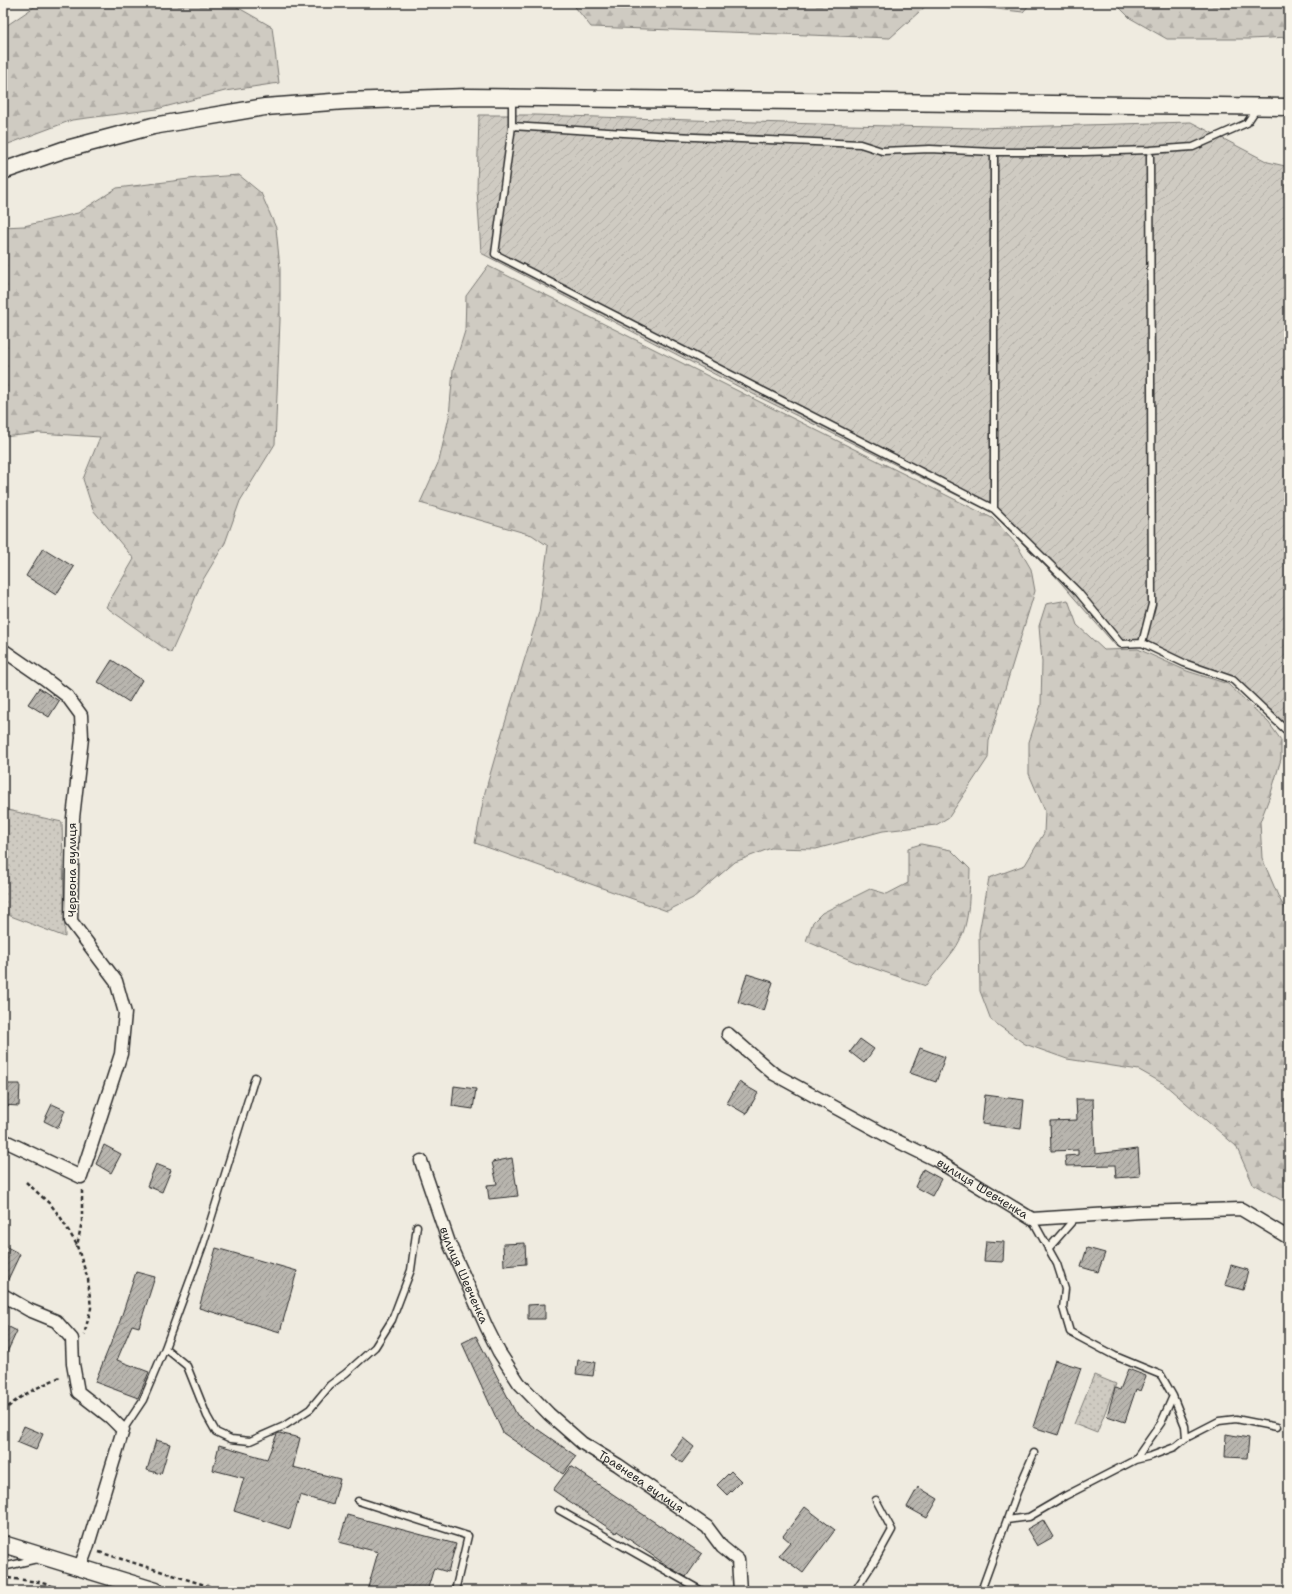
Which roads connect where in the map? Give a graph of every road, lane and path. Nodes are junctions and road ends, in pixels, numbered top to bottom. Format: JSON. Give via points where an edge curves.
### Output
{"nodes":[{"id":1,"x":512,"y":97,"type":"junction"},
{"id":2,"x":1258,"y":106,"type":"junction"},
{"id":3,"x":1289,"y":106,"type":"edge"},
{"id":4,"x":512,"y":126,"type":"junction"},
{"id":5,"x":994,"y":152,"type":"junction"},
{"id":6,"x":1150,"y":156,"type":"dead end"},
{"id":7,"x":3,"y":172,"type":"edge"},
{"id":8,"x":994,"y":509,"type":"junction"},
{"id":9,"x":1142,"y":643,"type":"junction"},
{"id":10,"x":3,"y":650,"type":"edge"},
{"id":11,"x":1289,"y":733,"type":"edge"},
{"id":12,"x":728,"y":1034,"type":"dead end"},
{"id":13,"x":254,"y":1077,"type":"dead end"},
{"id":14,"x":3,"y":1140,"type":"edge"},
{"id":15,"x":421,"y":1161,"type":"dead end"},
{"id":16,"x":81,"y":1177,"type":"junction"},
{"id":17,"x":26,"y":1182,"type":"dead end"},
{"id":18,"x":1077,"y":1216,"type":"junction"},
{"id":19,"x":1032,"y":1219,"type":"junction"},
{"id":20,"x":417,"y":1226,"type":"dead end"},
{"id":21,"x":1289,"y":1238,"type":"edge"},
{"id":22,"x":77,"y":1246,"type":"junction"},
{"id":23,"x":1048,"y":1249,"type":"junction"},
{"id":24,"x":3,"y":1295,"type":"edge"},
{"id":25,"x":165,"y":1348,"type":"junction"},
{"id":26,"x":73,"y":1358,"type":"junction"},
{"id":27,"x":519,"y":1383,"type":"joint"},
{"id":28,"x":1173,"y":1396,"type":"junction"},
{"id":29,"x":3,"y":1412,"type":"edge"},
{"id":30,"x":1277,"y":1427,"type":"dead end"},
{"id":31,"x":123,"y":1430,"type":"junction"},
{"id":32,"x":1186,"y":1438,"type":"junction"},
{"id":33,"x":1034,"y":1453,"type":"dead end"},
{"id":34,"x":1135,"y":1460,"type":"junction"},
{"id":35,"x":876,"y":1500,"type":"dead end"},
{"id":36,"x":358,"y":1501,"type":"dead end"},
{"id":37,"x":560,"y":1510,"type":"dead end"},
{"id":38,"x":1007,"y":1520,"type":"junction"},
{"id":39,"x":3,"y":1544,"type":"edge"},
{"id":40,"x":87,"y":1548,"type":"junction"},
{"id":41,"x":46,"y":1557,"type":"junction"},
{"id":42,"x":3,"y":1567,"type":"edge"},
{"id":43,"x":80,"y":1567,"type":"junction"},
{"id":44,"x":3,"y":1578,"type":"edge"},
{"id":45,"x":68,"y":1591,"type":"edge"},
{"id":46,"x":156,"y":1591,"type":"edge"},
{"id":47,"x":224,"y":1591,"type":"edge"},
{"id":48,"x":455,"y":1591,"type":"edge"},
{"id":49,"x":702,"y":1591,"type":"edge"},
{"id":50,"x":740,"y":1591,"type":"edge"},
{"id":51,"x":855,"y":1591,"type":"edge"},
{"id":52,"x":980,"y":1591,"type":"edge"}],
"edges":[{"from":1,"to":2,"type":"street"},
{"from":1,"to":4,"type":"lane"},
{"from":1,"to":7,"type":"street","via":[[467,96],[265,107],[154,126],[63,150]]},
{"from":2,"to":3,"type":"street"},
{"from":2,"to":5,"type":"lane","via":[[1248,123],[1193,147],[1084,152]]},
{"from":4,"to":5,"type":"lane","via":[[860,144],[882,151],[930,149]]},
{"from":4,"to":8,"type":"lane","via":[[495,254]]},
{"from":5,"to":8,"type":"lane"},
{"from":6,"to":9,"type":"lane","via":[[1152,604]]},
{"from":8,"to":9,"type":"lane","via":[[1078,592],[1121,644]]},
{"from":9,"to":11,"type":"lane","via":[[1184,663],[1233,680]]},
{"from":10,"to":16,"type":"street","name":"Червона вулиця","via":[[67,696],[81,715],[82,738],[73,818],[71,921],[116,981],[125,1013],[121,1054]]},
{"from":12,"to":19,"type":"street","name":"вулиця Шевченка","via":[[774,1074],[936,1160]]},
{"from":13,"to":25,"type":"lane","via":[[204,1245]]},
{"from":14,"to":16,"type":"street"},
{"from":15,"to":27,"type":"street","name":"вулиця Шевченка","via":[[452,1250],[499,1352]]},
{"from":16,"to":22,"type":"path","via":[[82,1221]]},
{"from":17,"to":22,"type":"path","via":[[51,1205]]},
{"from":18,"to":19,"type":"street","name":"вулиця Шевченка"},
{"from":18,"to":21,"type":"street","name":"вулиця Шевченка","via":[[1241,1209]]},
{"from":18,"to":23,"type":"lane"},
{"from":19,"to":23,"type":"lane"},
{"from":20,"to":25,"type":"lane","via":[[411,1270],[392,1320],[375,1347],[330,1385],[310,1409],[284,1426],[250,1440],[231,1439],[216,1432],[187,1366]]},
{"from":22,"to":26,"type":"path","via":[[88,1279],[91,1308],[86,1332]]},
{"from":23,"to":28,"type":"lane","via":[[1057,1264],[1064,1289],[1063,1308],[1070,1332],[1115,1356],[1161,1375]]},
{"from":24,"to":26,"type":"street","via":[[29,1310],[56,1321],[72,1339]]},
{"from":25,"to":31,"type":"lane","via":[[143,1400]]},
{"from":26,"to":29,"type":"path","via":[[66,1374],[25,1394]]},
{"from":26,"to":31,"type":"street","via":[[78,1392],[110,1416]]},
{"from":27,"to":50,"type":"street","name":"Травнева вулиця","via":[[582,1443],[707,1527],[722,1547],[738,1560]]},
{"from":28,"to":32,"type":"lane","via":[[1183,1421]]},
{"from":28,"to":34,"type":"lane","via":[[1161,1423]]},
{"from":30,"to":32,"type":"lane","via":[[1236,1419],[1219,1421]]},
{"from":31,"to":40,"type":"street"},
{"from":32,"to":34,"type":"lane","via":[[1175,1447]]},
{"from":33,"to":38,"type":"lane"},
{"from":34,"to":38,"type":"lane","via":[[1029,1517]]},
{"from":35,"to":51,"type":"lane","via":[[892,1530]]},
{"from":36,"to":48,"type":"lane","via":[[468,1536]]},
{"from":37,"to":49,"type":"lane"},
{"from":38,"to":52,"type":"lane"},
{"from":39,"to":41,"type":"street"},
{"from":40,"to":43,"type":"street"},
{"from":40,"to":47,"type":"path"},
{"from":41,"to":42,"type":"lane"},
{"from":41,"to":43,"type":"street"},
{"from":43,"to":46,"type":"street"},
{"from":44,"to":45,"type":"path","via":[[38,1582]]}]}
